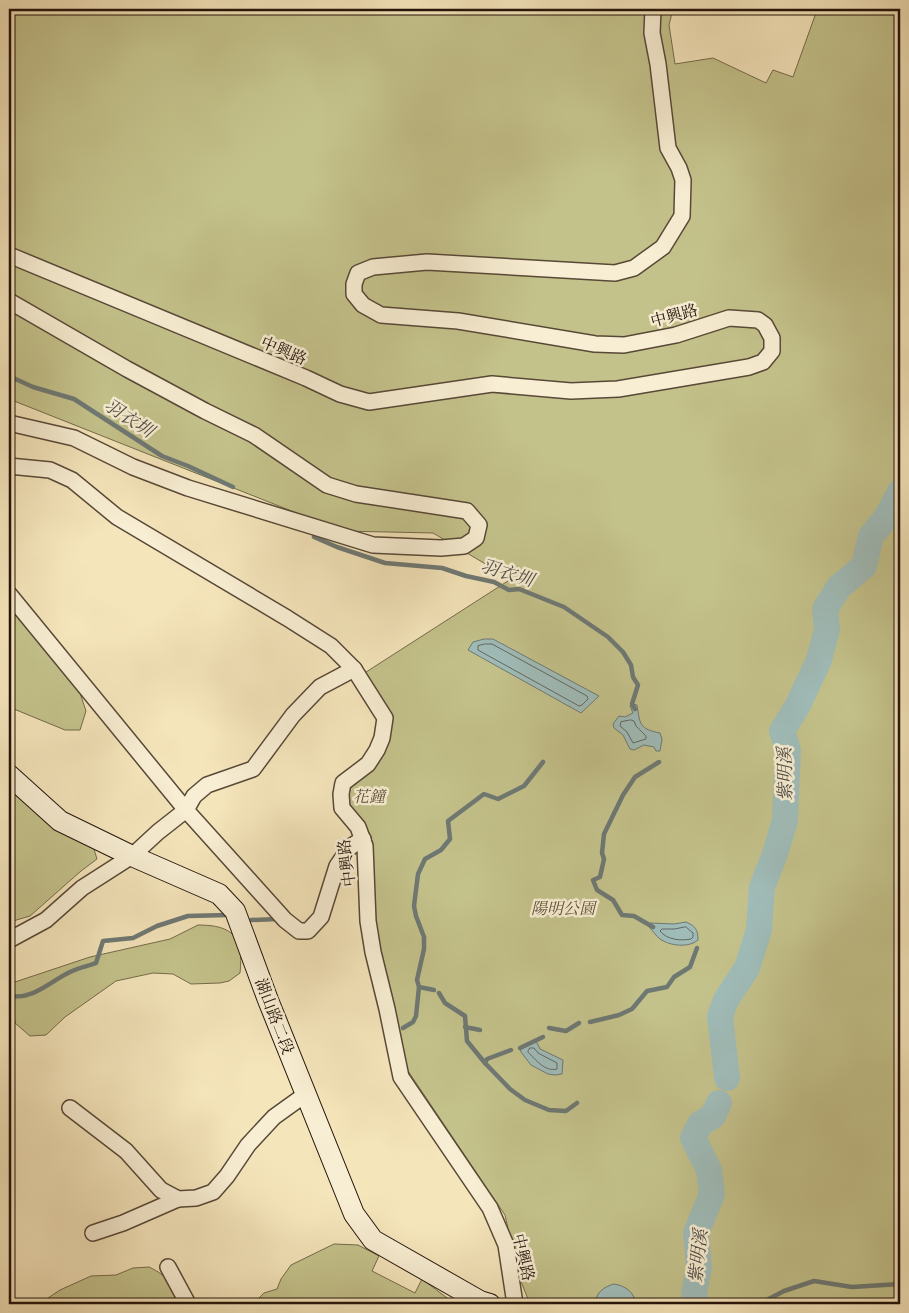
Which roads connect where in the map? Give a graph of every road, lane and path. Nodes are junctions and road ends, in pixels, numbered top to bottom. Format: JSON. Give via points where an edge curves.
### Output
{"nodes":[{"id":1,"x":653,"y":9,"type":"edge"},
{"id":2,"x":9,"y":255,"type":"edge"},
{"id":3,"x":9,"y":301,"type":"edge"},
{"id":4,"x":9,"y":423,"type":"edge"},
{"id":5,"x":9,"y":466,"type":"edge"},
{"id":6,"x":9,"y":594,"type":"edge"},
{"id":7,"x":354,"y":669,"type":"junction"},
{"id":8,"x":9,"y":775,"type":"edge"},
{"id":9,"x":186,"y":810,"type":"junction"},
{"id":10,"x":363,"y":839,"type":"junction"},
{"id":11,"x":132,"y":856,"type":"junction"},
{"id":12,"x":9,"y":940,"type":"edge"},
{"id":13,"x":306,"y":1094,"type":"junction"},
{"id":14,"x":70,"y":1108,"type":"dead end"},
{"id":15,"x":178,"y":1199,"type":"junction"},
{"id":16,"x":93,"y":1233,"type":"dead end"},
{"id":17,"x":168,"y":1267,"type":"dead end"},
{"id":18,"x":188,"y":1304,"type":"edge"},
{"id":19,"x":490,"y":1304,"type":"edge"},
{"id":20,"x":515,"y":1304,"type":"edge"}],
"edges":[{"from":1,"to":2,"type":"street","name":"中興路","via":[[652,32],[668,148],[683,180],[682,216],[663,247],[634,268],[615,273],[427,262],[373,267],[358,273],[354,294],[363,305],[381,315],[458,321],[595,344],[624,345],[668,337],[729,318],[758,320],[772,338],[772,351],[763,362],[618,389],[571,391],[492,384],[370,402],[340,394]]},
{"from":3,"to":4,"type":"street","via":[[254,435],[327,485],[356,494],[468,511],[479,525],[476,538],[464,546],[441,548],[373,545],[188,488],[133,467],[74,438]]},
{"from":5,"to":7,"type":"street","name":"中興路","via":[[50,470],[72,480],[117,517],[331,646]]},
{"from":6,"to":9,"type":"street"},
{"from":7,"to":9,"type":"street","via":[[320,687],[293,715],[253,769],[207,785],[194,796]]},
{"from":7,"to":10,"type":"street","name":"中興路","via":[[384,718],[377,750],[368,764],[343,783],[341,794],[342,808],[358,827]]},
{"from":8,"to":11,"type":"street","name":"湖山路二段","via":[[60,821]]},
{"from":9,"to":10,"type":"street","via":[[285,920],[299,931],[308,931],[321,917],[337,866],[350,847]]},
{"from":9,"to":11,"type":"street"},
{"from":10,"to":20,"type":"street","name":"中興路","via":[[368,921],[401,1077],[490,1208],[506,1245]]},
{"from":11,"to":12,"type":"street","via":[[82,888],[46,920]]},
{"from":11,"to":13,"type":"street","name":"湖山路二段","via":[[218,894],[235,911]]},
{"from":13,"to":15,"type":"street","via":[[274,1117],[212,1192],[196,1198]]},
{"from":13,"to":19,"type":"street","name":"湖山路二段","via":[[354,1214],[373,1240]]},
{"from":14,"to":15,"type":"street","via":[[126,1151],[161,1190]]},
{"from":15,"to":16,"type":"street"},
{"from":17,"to":18,"type":"street"}]}
